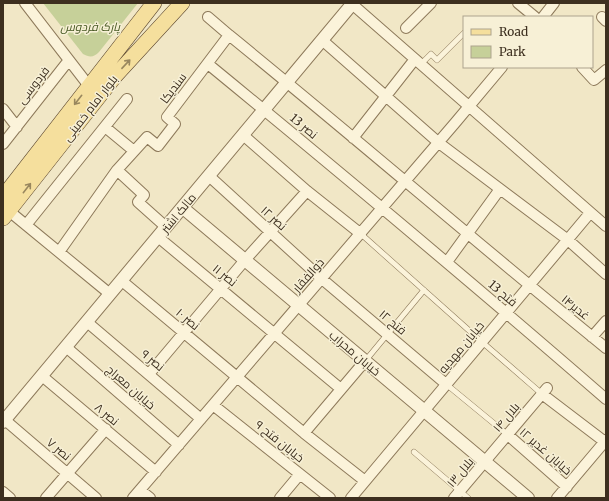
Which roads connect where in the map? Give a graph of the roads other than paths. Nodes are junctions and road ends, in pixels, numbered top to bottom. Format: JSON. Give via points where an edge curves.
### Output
{"nodes":[{"id":1,"x":25,"y":3,"type":"edge"},
{"id":2,"x":154,"y":3,"type":"edge"},
{"id":3,"x":431,"y":3,"type":"edge"},
{"id":4,"x":518,"y":3,"type":"edge"},
{"id":5,"x":554,"y":3,"type":"edge"},
{"id":6,"x":353,"y":4,"type":"edge"},
{"id":7,"x":176,"y":6,"type":"edge"},
{"id":8,"x":534,"y":16,"type":"edge"},
{"id":9,"x":544,"y":16,"type":"edge"},
{"id":10,"x":208,"y":17,"type":"dead end"},
{"id":11,"x":406,"y":28,"type":"dead end"},
{"id":12,"x":463,"y":34,"type":"edge"},
{"id":13,"x":229,"y":35,"type":"junction"},
{"id":14,"x":322,"y":40,"type":"junction"},
{"id":15,"x":69,"y":60,"type":"junction"},
{"id":16,"x":418,"y":62,"type":"junction"},
{"id":17,"x":208,"y":64,"type":"junction"},
{"id":18,"x":501,"y":68,"type":"edge"},
{"id":19,"x":583,"y":68,"type":"edge"},
{"id":20,"x":606,"y":70,"type":"edge"},
{"id":21,"x":287,"y":82,"type":"junction"},
{"id":22,"x":88,"y":86,"type":"junction"},
{"id":23,"x":386,"y":96,"type":"junction"},
{"id":24,"x":127,"y":99,"type":"dead end"},
{"id":25,"x":470,"y":106,"type":"junction"},
{"id":26,"x":3,"y":109,"type":"edge"},
{"id":27,"x":264,"y":110,"type":"junction"},
{"id":28,"x":17,"y":127,"type":"junction"},
{"id":29,"x":105,"y":127,"type":"junction"},
{"id":30,"x":243,"y":135,"type":"junction"},
{"id":31,"x":353,"y":138,"type":"junction"},
{"id":32,"x":439,"y":143,"type":"junction"},
{"id":33,"x":3,"y":144,"type":"edge"},
{"id":34,"x":134,"y":151,"type":"junction"},
{"id":35,"x":117,"y":170,"type":"junction"},
{"id":36,"x":209,"y":176,"type":"junction"},
{"id":37,"x":406,"y":181,"type":"junction"},
{"id":38,"x":500,"y":189,"type":"junction"},
{"id":39,"x":307,"y":191,"type":"junction"},
{"id":40,"x":3,"y":197,"type":"edge"},
{"id":41,"x":182,"y":208,"type":"junction"},
{"id":42,"x":383,"y":208,"type":"junction"},
{"id":43,"x":590,"y":213,"type":"junction"},
{"id":44,"x":6,"y":215,"type":"edge"},
{"id":45,"x":26,"y":225,"type":"junction"},
{"id":46,"x":605,"y":225,"type":"edge"},
{"id":47,"x":166,"y":227,"type":"junction"},
{"id":48,"x":270,"y":232,"type":"junction"},
{"id":49,"x":361,"y":234,"type":"junction"},
{"id":50,"x":468,"y":234,"type":"junction"},
{"id":51,"x":158,"y":237,"type":"junction"},
{"id":52,"x":568,"y":240,"type":"junction"},
{"id":53,"x":59,"y":252,"type":"junction"},
{"id":54,"x":245,"y":260,"type":"junction"},
{"id":55,"x":447,"y":262,"type":"junction"},
{"id":56,"x":606,"y":274,"type":"edge"},
{"id":57,"x":322,"y":278,"type":"junction"},
{"id":58,"x":122,"y":280,"type":"junction"},
{"id":59,"x":529,"y":286,"type":"junction"},
{"id":60,"x":221,"y":289,"type":"junction"},
{"id":61,"x":424,"y":290,"type":"junction"},
{"id":62,"x":110,"y":294,"type":"junction"},
{"id":63,"x":299,"y":306,"type":"junction"},
{"id":64,"x":506,"y":313,"type":"junction"},
{"id":65,"x":606,"y":321,"type":"edge"},
{"id":66,"x":87,"y":322,"type":"junction"},
{"id":67,"x":184,"y":333,"type":"junction"},
{"id":68,"x":275,"y":333,"type":"junction"},
{"id":69,"x":387,"y":334,"type":"junction"},
{"id":70,"x":592,"y":337,"type":"junction"},
{"id":71,"x":482,"y":342,"type":"junction"},
{"id":72,"x":66,"y":347,"type":"junction"},
{"id":73,"x":606,"y":348,"type":"edge"},
{"id":74,"x":365,"y":361,"type":"junction"},
{"id":75,"x":149,"y":374,"type":"junction"},
{"id":76,"x":42,"y":376,"type":"junction"},
{"id":77,"x":237,"y":377,"type":"junction"},
{"id":78,"x":446,"y":384,"type":"junction"},
{"id":79,"x":341,"y":388,"type":"junction"},
{"id":80,"x":545,"y":391,"type":"junction"},
{"id":81,"x":606,"y":399,"type":"edge"},
{"id":82,"x":213,"y":405,"type":"junction"},
{"id":83,"x":424,"y":411,"type":"junction"},
{"id":84,"x":201,"y":419,"type":"junction"},
{"id":85,"x":4,"y":421,"type":"edge"},
{"id":86,"x":106,"y":429,"type":"junction"},
{"id":87,"x":304,"y":433,"type":"junction"},
{"id":88,"x":508,"y":435,"type":"junction"},
{"id":89,"x":605,"y":441,"type":"edge"},
{"id":90,"x":179,"y":445,"type":"junction"},
{"id":91,"x":414,"y":452,"type":"dead end"},
{"id":92,"x":485,"y":462,"type":"junction"},
{"id":93,"x":156,"y":472,"type":"junction"},
{"id":94,"x":67,"y":474,"type":"junction"},
{"id":95,"x":300,"y":474,"type":"junction"},
{"id":96,"x":366,"y":481,"type":"junction"},
{"id":97,"x":567,"y":487,"type":"junction"},
{"id":98,"x":140,"y":490,"type":"junction"},
{"id":99,"x":3,"y":492,"type":"edge"},
{"id":100,"x":457,"y":495,"type":"edge"},
{"id":101,"x":10,"y":498,"type":"edge"},
{"id":102,"x":46,"y":498,"type":"edge"},
{"id":103,"x":96,"y":498,"type":"edge"},
{"id":104,"x":133,"y":498,"type":"edge"},
{"id":105,"x":150,"y":498,"type":"edge"},
{"id":106,"x":280,"y":498,"type":"edge"},
{"id":107,"x":330,"y":498,"type":"edge"},
{"id":108,"x":351,"y":498,"type":"edge"},
{"id":109,"x":468,"y":498,"type":"edge"},
{"id":110,"x":528,"y":498,"type":"edge"},
{"id":111,"x":557,"y":498,"type":"edge"}],
"edges":[{"from":1,"to":15,"type":"street"},
{"from":2,"to":22,"type":"main road","name":"بلوار امام خمینی"},
{"from":3,"to":11,"type":"street"},
{"from":4,"to":8,"type":"street"},
{"from":5,"to":9,"type":"street"},
{"from":6,"to":14,"type":"street","name":"مالک اشتر"},
{"from":6,"to":16,"type":"street"},
{"from":44,"to":7,"type":"main road","name":"بلوار امام خمینی","one_way":true,"via":[[115,76]]},
{"from":10,"to":13,"type":"street"},
{"from":12,"to":16,"type":"lane","via":[[437,60],[431,54]]},
{"from":13,"to":17,"type":"street","name":"سندیکا"},
{"from":13,"to":21,"type":"street"},
{"from":14,"to":21,"type":"street","name":"مالک اشتر"},
{"from":14,"to":23,"type":"street"},
{"from":15,"to":22,"type":"street"},
{"from":15,"to":28,"type":"street","name":"فردوسی"},
{"from":16,"to":23,"type":"street"},
{"from":16,"to":25,"type":"street"},
{"from":17,"to":27,"type":"street","name":"نصر 13"},
{"from":17,"to":34,"type":"street","name":"سندیکا","via":[[167,117],[175,124],[158,146],[147,137]]},
{"from":18,"to":25,"type":"street","name":"ذوالفقار"},
{"from":19,"to":20,"type":"street","via":[[594,80]]},
{"from":21,"to":27,"type":"street","name":"مالک اشتر"},
{"from":21,"to":31,"type":"street","name":"غدیر۱۴"},
{"from":22,"to":40,"type":"main road","name":"بلوار امام خمینی","one_way":true},
{"from":23,"to":31,"type":"street"},
{"from":23,"to":32,"type":"street"},
{"from":24,"to":29,"type":"street"},
{"from":25,"to":32,"type":"street","name":"ذوالفقار"},
{"from":25,"to":43,"type":"street"},
{"from":26,"to":28,"type":"street"},
{"from":27,"to":30,"type":"street","name":"مالک اشتر"},
{"from":27,"to":42,"type":"street","name":"نصر 13"},
{"from":28,"to":33,"type":"street","name":"فردوسی"},
{"from":29,"to":34,"type":"street"},
{"from":29,"to":45,"type":"street"},
{"from":30,"to":36,"type":"street","name":"مالک اشتر"},
{"from":30,"to":39,"type":"street"},
{"from":31,"to":37,"type":"street","name":"غدیر۱۴"},
{"from":32,"to":37,"type":"street","name":"ذوالفقار"},
{"from":32,"to":38,"type":"street"},
{"from":34,"to":35,"type":"street","name":"سندیکا"},
{"from":35,"to":47,"type":"street","via":[[144,195],[138,202]]},
{"from":35,"to":53,"type":"street","name":"سندیکا"},
{"from":36,"to":41,"type":"street","name":"مالک اشتر"},
{"from":36,"to":48,"type":"street","name":"نصر ۱۲"},
{"from":37,"to":42,"type":"street","name":"ذوالفقار"},
{"from":37,"to":50,"type":"street","name":"غدیر۱۴"},
{"from":38,"to":50,"type":"street"},
{"from":38,"to":52,"type":"street"},
{"from":39,"to":48,"type":"street"},
{"from":39,"to":49,"type":"street"},
{"from":41,"to":47,"type":"street","name":"مالک اشتر"},
{"from":41,"to":54,"type":"street","name":"خیابان محراب"},
{"from":42,"to":49,"type":"street","name":"ذوالفقار"},
{"from":42,"to":55,"type":"street","name":"فتح 13"},
{"from":43,"to":46,"type":"street"},
{"from":43,"to":52,"type":"street","name":"خیابان مهدیه"},
{"from":44,"to":45,"type":"street"},
{"from":45,"to":53,"type":"street"},
{"from":47,"to":51,"type":"street","name":"مالک اشتر"},
{"from":48,"to":54,"type":"street"},
{"from":48,"to":57,"type":"street","name":"نصر ۱۲"},
{"from":49,"to":57,"type":"street","name":"ذوالفقار"},
{"from":49,"to":61,"type":"lane"},
{"from":50,"to":55,"type":"street"},
{"from":50,"to":59,"type":"street","name":"غدیر۱۴"},
{"from":51,"to":58,"type":"street","name":"مالک اشتر"},
{"from":51,"to":60,"type":"street","name":"نصر ۱۱"},
{"from":52,"to":56,"type":"street"},
{"from":52,"to":59,"type":"street","name":"خیابان مهدیه"},
{"from":53,"to":62,"type":"street"},
{"from":54,"to":60,"type":"street"},
{"from":54,"to":63,"type":"street","name":"خیابان محراب"},
{"from":55,"to":64,"type":"street","name":"فتح 13"},
{"from":57,"to":63,"type":"street","name":"ذوالفقار"},
{"from":57,"to":69,"type":"street","name":"فتح ۱۲"},
{"from":58,"to":62,"type":"street","name":"مالک اشتر"},
{"from":58,"to":67,"type":"street","name":"نصر ۱۰"},
{"from":59,"to":64,"type":"street","name":"خیابان مهدیه"},
{"from":59,"to":70,"type":"street","name":"غدیر۱۴"},
{"from":60,"to":67,"type":"street"},
{"from":60,"to":68,"type":"street","name":"نصر ۱۱"},
{"from":61,"to":69,"type":"lane"},
{"from":61,"to":71,"type":"lane"},
{"from":62,"to":66,"type":"street","name":"مالک اشتر"},
{"from":63,"to":68,"type":"street","name":"ذوالفقار"},
{"from":63,"to":74,"type":"street","name":"خیابان محراب"},
{"from":64,"to":71,"type":"street","name":"خیابان مهدیه"},
{"from":64,"to":81,"type":"street","name":"فتح 13"},
{"from":65,"to":70,"type":"street"},
{"from":66,"to":72,"type":"street","name":"مالک اشتر"},
{"from":66,"to":75,"type":"street","name":"نصر ۹"},
{"from":67,"to":75,"type":"street"},
{"from":67,"to":77,"type":"street","name":"نصر ۱۰"},
{"from":68,"to":77,"type":"street","name":"ذوالفقار"},
{"from":68,"to":79,"type":"street","name":"نصر ۱۱"},
{"from":69,"to":74,"type":"lane"},
{"from":69,"to":78,"type":"street","name":"فتح ۱۲"},
{"from":70,"to":73,"type":"street","name":"غدیر۱۴"},
{"from":71,"to":78,"type":"street","name":"خیابان مهدیه"},
{"from":71,"to":80,"type":"lane"},
{"from":72,"to":76,"type":"street","name":"مالک اشتر"},
{"from":72,"to":90,"type":"street","name":"خیابان معراج"},
{"from":74,"to":79,"type":"street"},
{"from":74,"to":83,"type":"street","name":"خیابان محراب"},
{"from":75,"to":84,"type":"street","name":"نصر ۹"},
{"from":76,"to":85,"type":"street","name":"مالک اشتر"},
{"from":76,"to":86,"type":"street","name":"نصر ۸"},
{"from":77,"to":82,"type":"street","name":"ذوالفقار"},
{"from":77,"to":87,"type":"street","name":"نصر ۱۰"},
{"from":78,"to":83,"type":"street","name":"خیابان مهدیه"},
{"from":78,"to":88,"type":"lane"},
{"from":79,"to":87,"type":"street"},
{"from":80,"to":88,"type":"street","name":"بلال ۱۴"},
{"from":80,"to":89,"type":"street"},
{"from":82,"to":84,"type":"street","name":"ذوالفقار"},
{"from":82,"to":95,"type":"street","name":"خیابان فتح ۹"},
{"from":83,"to":92,"type":"street","name":"خیابان محراب"},
{"from":83,"to":96,"type":"street","name":"خیابان مهدیه"},
{"from":84,"to":90,"type":"street","name":"ذوالفقار"},
{"from":85,"to":94,"type":"street","name":"نصر ۷"},
{"from":86,"to":93,"type":"street","name":"نصر ۸"},
{"from":86,"to":94,"type":"street"},
{"from":87,"to":96,"type":"street","name":"نصر ۱۰"},
{"from":88,"to":92,"type":"street","name":"بلال ۱۴"},
{"from":88,"to":97,"type":"street","name":"خیابان غدیر ۱۲"},
{"from":89,"to":97,"type":"street"},
{"from":90,"to":93,"type":"street","name":"ذوالفقار"},
{"from":91,"to":100,"type":"lane"},
{"from":92,"to":100,"type":"street","name":"بلال ۱۳"},
{"from":92,"to":110,"type":"street","name":"خیابان محراب"},
{"from":93,"to":98,"type":"street","name":"ذوالفقار"},
{"from":94,"to":102,"type":"street"},
{"from":94,"to":103,"type":"street","name":"نصر ۷"},
{"from":95,"to":106,"type":"street"},
{"from":95,"to":107,"type":"street","name":"خیابان فتح ۹"},
{"from":96,"to":108,"type":"street","name":"خیابان مهدیه"},
{"from":97,"to":111,"type":"street"},
{"from":98,"to":104,"type":"street","name":"ذوالفقار"},
{"from":98,"to":105,"type":"street"},
{"from":99,"to":101,"type":"street"},
{"from":100,"to":109,"type":"lane"}]}
